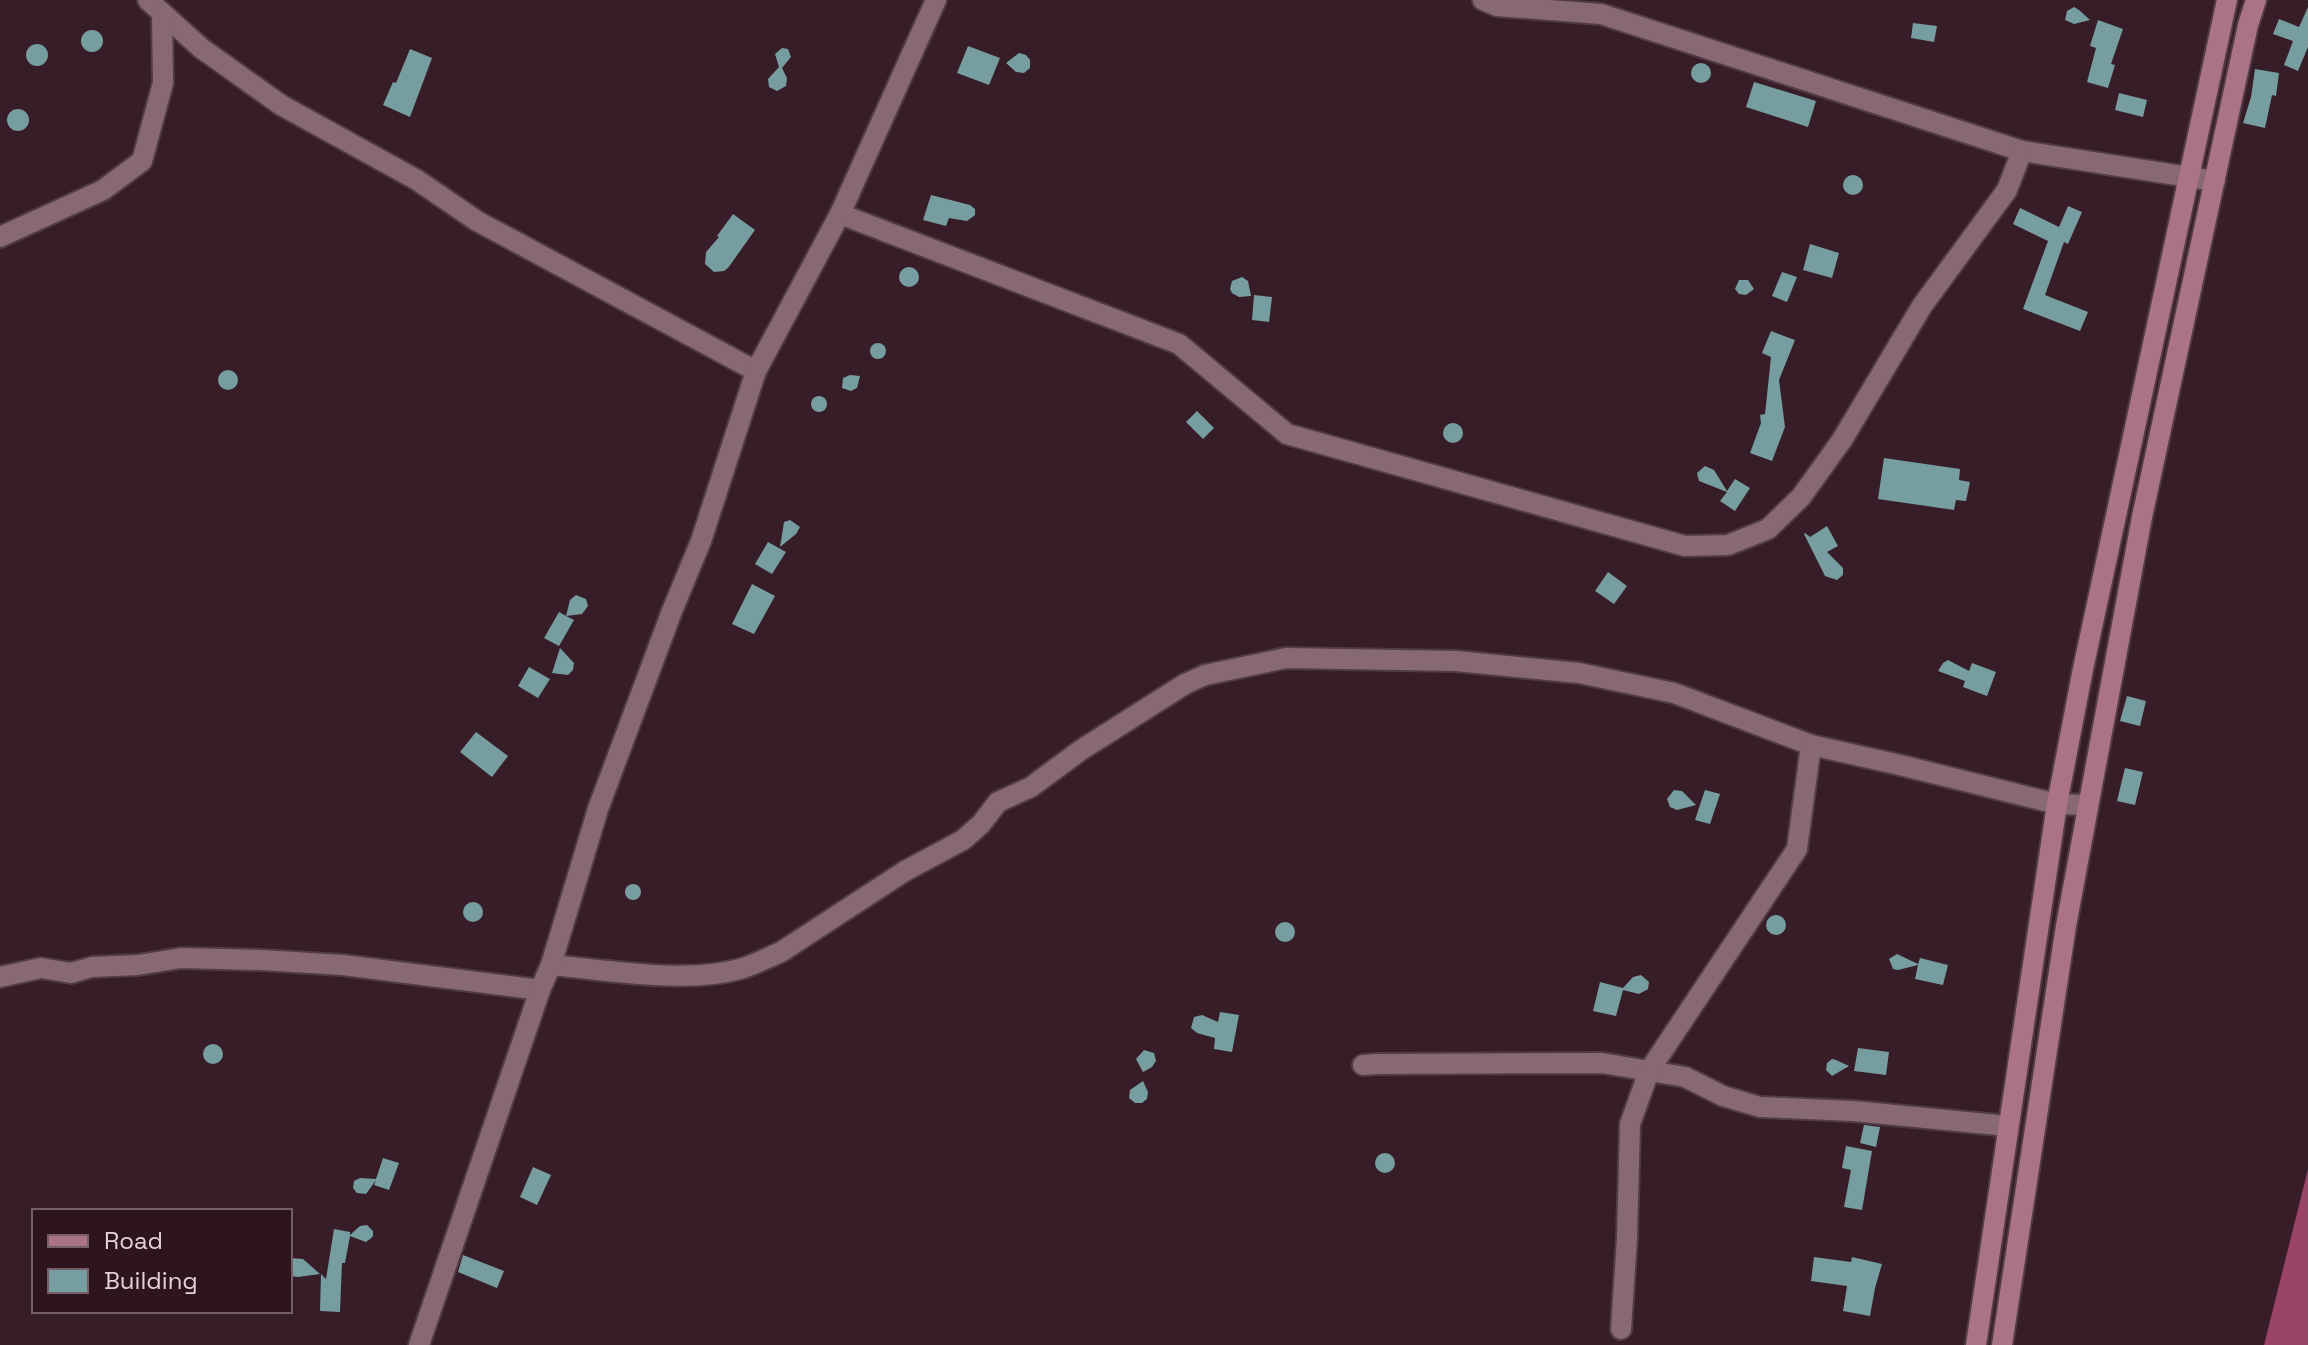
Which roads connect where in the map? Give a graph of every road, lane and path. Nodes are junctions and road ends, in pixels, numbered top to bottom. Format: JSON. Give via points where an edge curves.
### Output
{"nodes":[{"id":1,"x":936,"y":0,"type":"edge"},
{"id":2,"x":1483,"y":0,"type":"edge"},
{"id":3,"x":2227,"y":0,"type":"edge"},
{"id":4,"x":2256,"y":0,"type":"edge"},
{"id":5,"x":155,"y":6,"type":"edge"},
{"id":6,"x":2022,"y":151,"type":"junction"},
{"id":7,"x":2189,"y":176,"type":"junction"},
{"id":8,"x":2215,"y":181,"type":"junction"},
{"id":9,"x":840,"y":214,"type":"junction"},
{"id":10,"x":0,"y":237,"type":"edge"},
{"id":11,"x":756,"y":371,"type":"junction"},
{"id":12,"x":1811,"y":745,"type":"junction"},
{"id":13,"x":2057,"y":804,"type":"junction"},
{"id":14,"x":2088,"y":805,"type":"junction"},
{"id":15,"x":551,"y":965,"type":"junction"},
{"id":16,"x":0,"y":977,"type":"edge"},
{"id":17,"x":540,"y":990,"type":"junction"},
{"id":18,"x":1363,"y":1065,"type":"dead end"},
{"id":19,"x":1649,"y":1071,"type":"junction"},
{"id":20,"x":2008,"y":1126,"type":"junction"},
{"id":21,"x":1621,"y":1329,"type":"dead end"},
{"id":22,"x":419,"y":1345,"type":"edge"},
{"id":23,"x":1976,"y":1345,"type":"edge"},
{"id":24,"x":2002,"y":1345,"type":"edge"}],
"edges":[{"from":1,"to":9,"type":"street"},
{"from":2,"to":6,"type":"street","via":[[1497,6],[1601,14]]},
{"from":3,"to":7,"type":"main road"},
{"from":4,"to":8,"type":"main road"},
{"from":5,"to":10,"type":"street","via":[[163,83],[142,161],[103,190]]},
{"from":5,"to":11,"type":"street","via":[[201,48],[281,105],[417,180],[477,221]]},
{"from":6,"to":7,"type":"street"},
{"from":6,"to":9,"type":"street","via":[[2007,190],[1922,306],[1842,440],[1801,497],[1768,529],[1728,545],[1685,546],[1287,434],[1179,344]]},
{"from":7,"to":8,"type":"street"},
{"from":7,"to":13,"type":"main road"},
{"from":8,"to":14,"type":"main road","via":[[2142,517]]},
{"from":9,"to":11,"type":"street"},
{"from":11,"to":15,"type":"street","via":[[701,541],[598,809]]},
{"from":12,"to":13,"type":"street"},
{"from":12,"to":15,"type":"street","via":[[1674,693],[1579,673],[1456,661],[1286,658],[1185,684],[1031,787],[998,802],[963,840],[761,961],[682,975]]},
{"from":12,"to":19,"type":"street","via":[[1797,849]]},
{"from":13,"to":14,"type":"street"},
{"from":13,"to":20,"type":"main road"},
{"from":14,"to":24,"type":"main road"},
{"from":15,"to":17,"type":"street"},
{"from":16,"to":17,"type":"street","via":[[41,968],[71,973],[181,958],[343,965]]},
{"from":17,"to":22,"type":"street"},
{"from":18,"to":19,"type":"street","via":[[1602,1063]]},
{"from":19,"to":20,"type":"street","via":[[1685,1077],[1760,1107]]},
{"from":19,"to":21,"type":"street","via":[[1630,1124]]},
{"from":20,"to":23,"type":"main road"}]}
